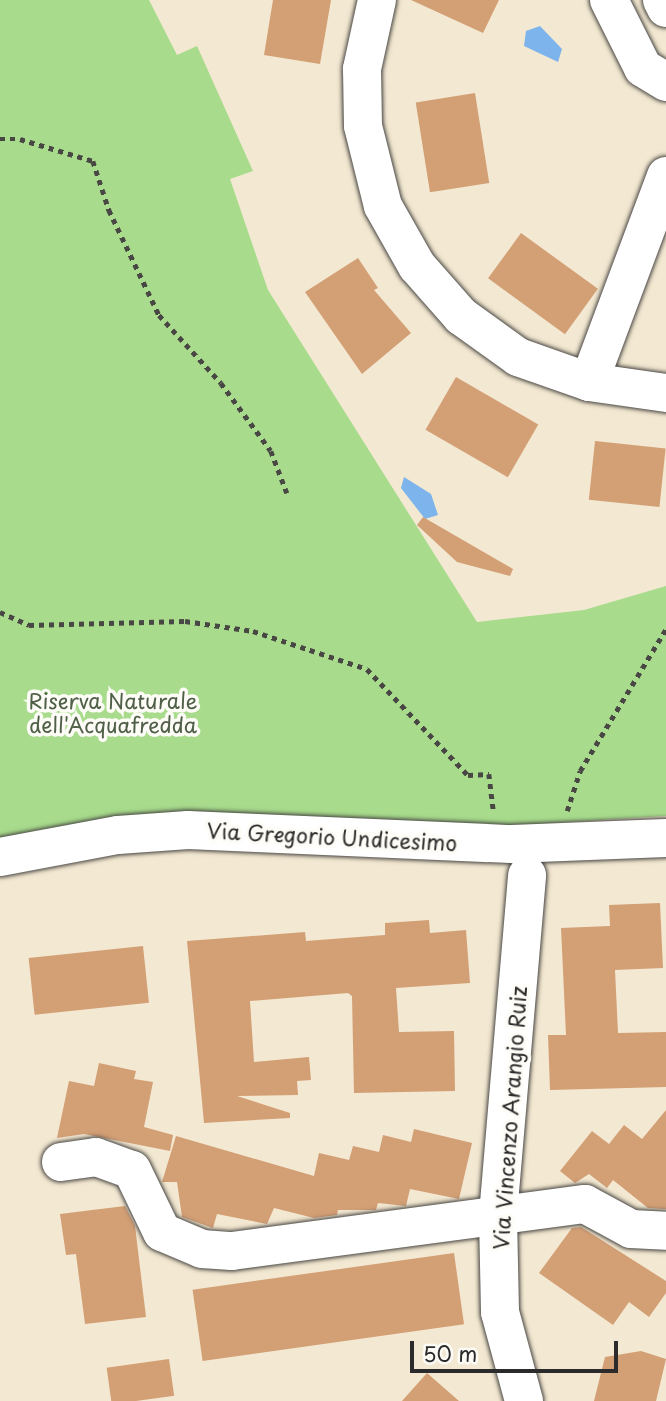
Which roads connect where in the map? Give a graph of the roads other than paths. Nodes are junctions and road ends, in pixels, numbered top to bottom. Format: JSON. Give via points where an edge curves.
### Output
{"nodes":[{"id":1,"x":377,"y":0,"type":"edge"},
{"id":2,"x":609,"y":0,"type":"edge"},
{"id":3,"x":662,"y":0,"type":"edge"},
{"id":4,"x":666,"y":8,"type":"edge"},
{"id":5,"x":666,"y":82,"type":"edge"},
{"id":6,"x":666,"y":176,"type":"edge"},
{"id":7,"x":589,"y":382,"type":"junction"},
{"id":8,"x":666,"y":393,"type":"edge"},
{"id":9,"x":666,"y":838,"type":"edge"},
{"id":10,"x":0,"y":857,"type":"edge"},
{"id":11,"x":527,"y":875,"type":"dead end"},
{"id":12,"x":61,"y":1162,"type":"dead end"},
{"id":13,"x":498,"y":1215,"type":"junction"},
{"id":14,"x":666,"y":1231,"type":"edge"},
{"id":15,"x":524,"y":1401,"type":"edge"}],
"edges":[{"from":1,"to":7,"type":"street","via":[[364,52],[361,104],[371,168],[398,239],[436,290],[487,338],[518,356]]},
{"from":2,"to":5,"type":"street","via":[[643,68]]},
{"from":3,"to":4,"type":"street"},
{"from":6,"to":7,"type":"street"},
{"from":7,"to":8,"type":"street"},
{"from":9,"to":10,"type":"street","name":"Via Gregorio Undicesimo","via":[[512,844],[188,830],[118,835]]},
{"from":11,"to":13,"type":"street","name":"Via Vincenzo Arangio Ruiz"},
{"from":12,"to":13,"type":"street","via":[[96,1157],[132,1170],[162,1232],[202,1249],[232,1251]]},
{"from":13,"to":14,"type":"street","via":[[585,1204],[631,1228]]},
{"from":13,"to":15,"type":"street","name":"Via Vincenzo Arangio Ruiz","via":[[500,1312]]}]}
